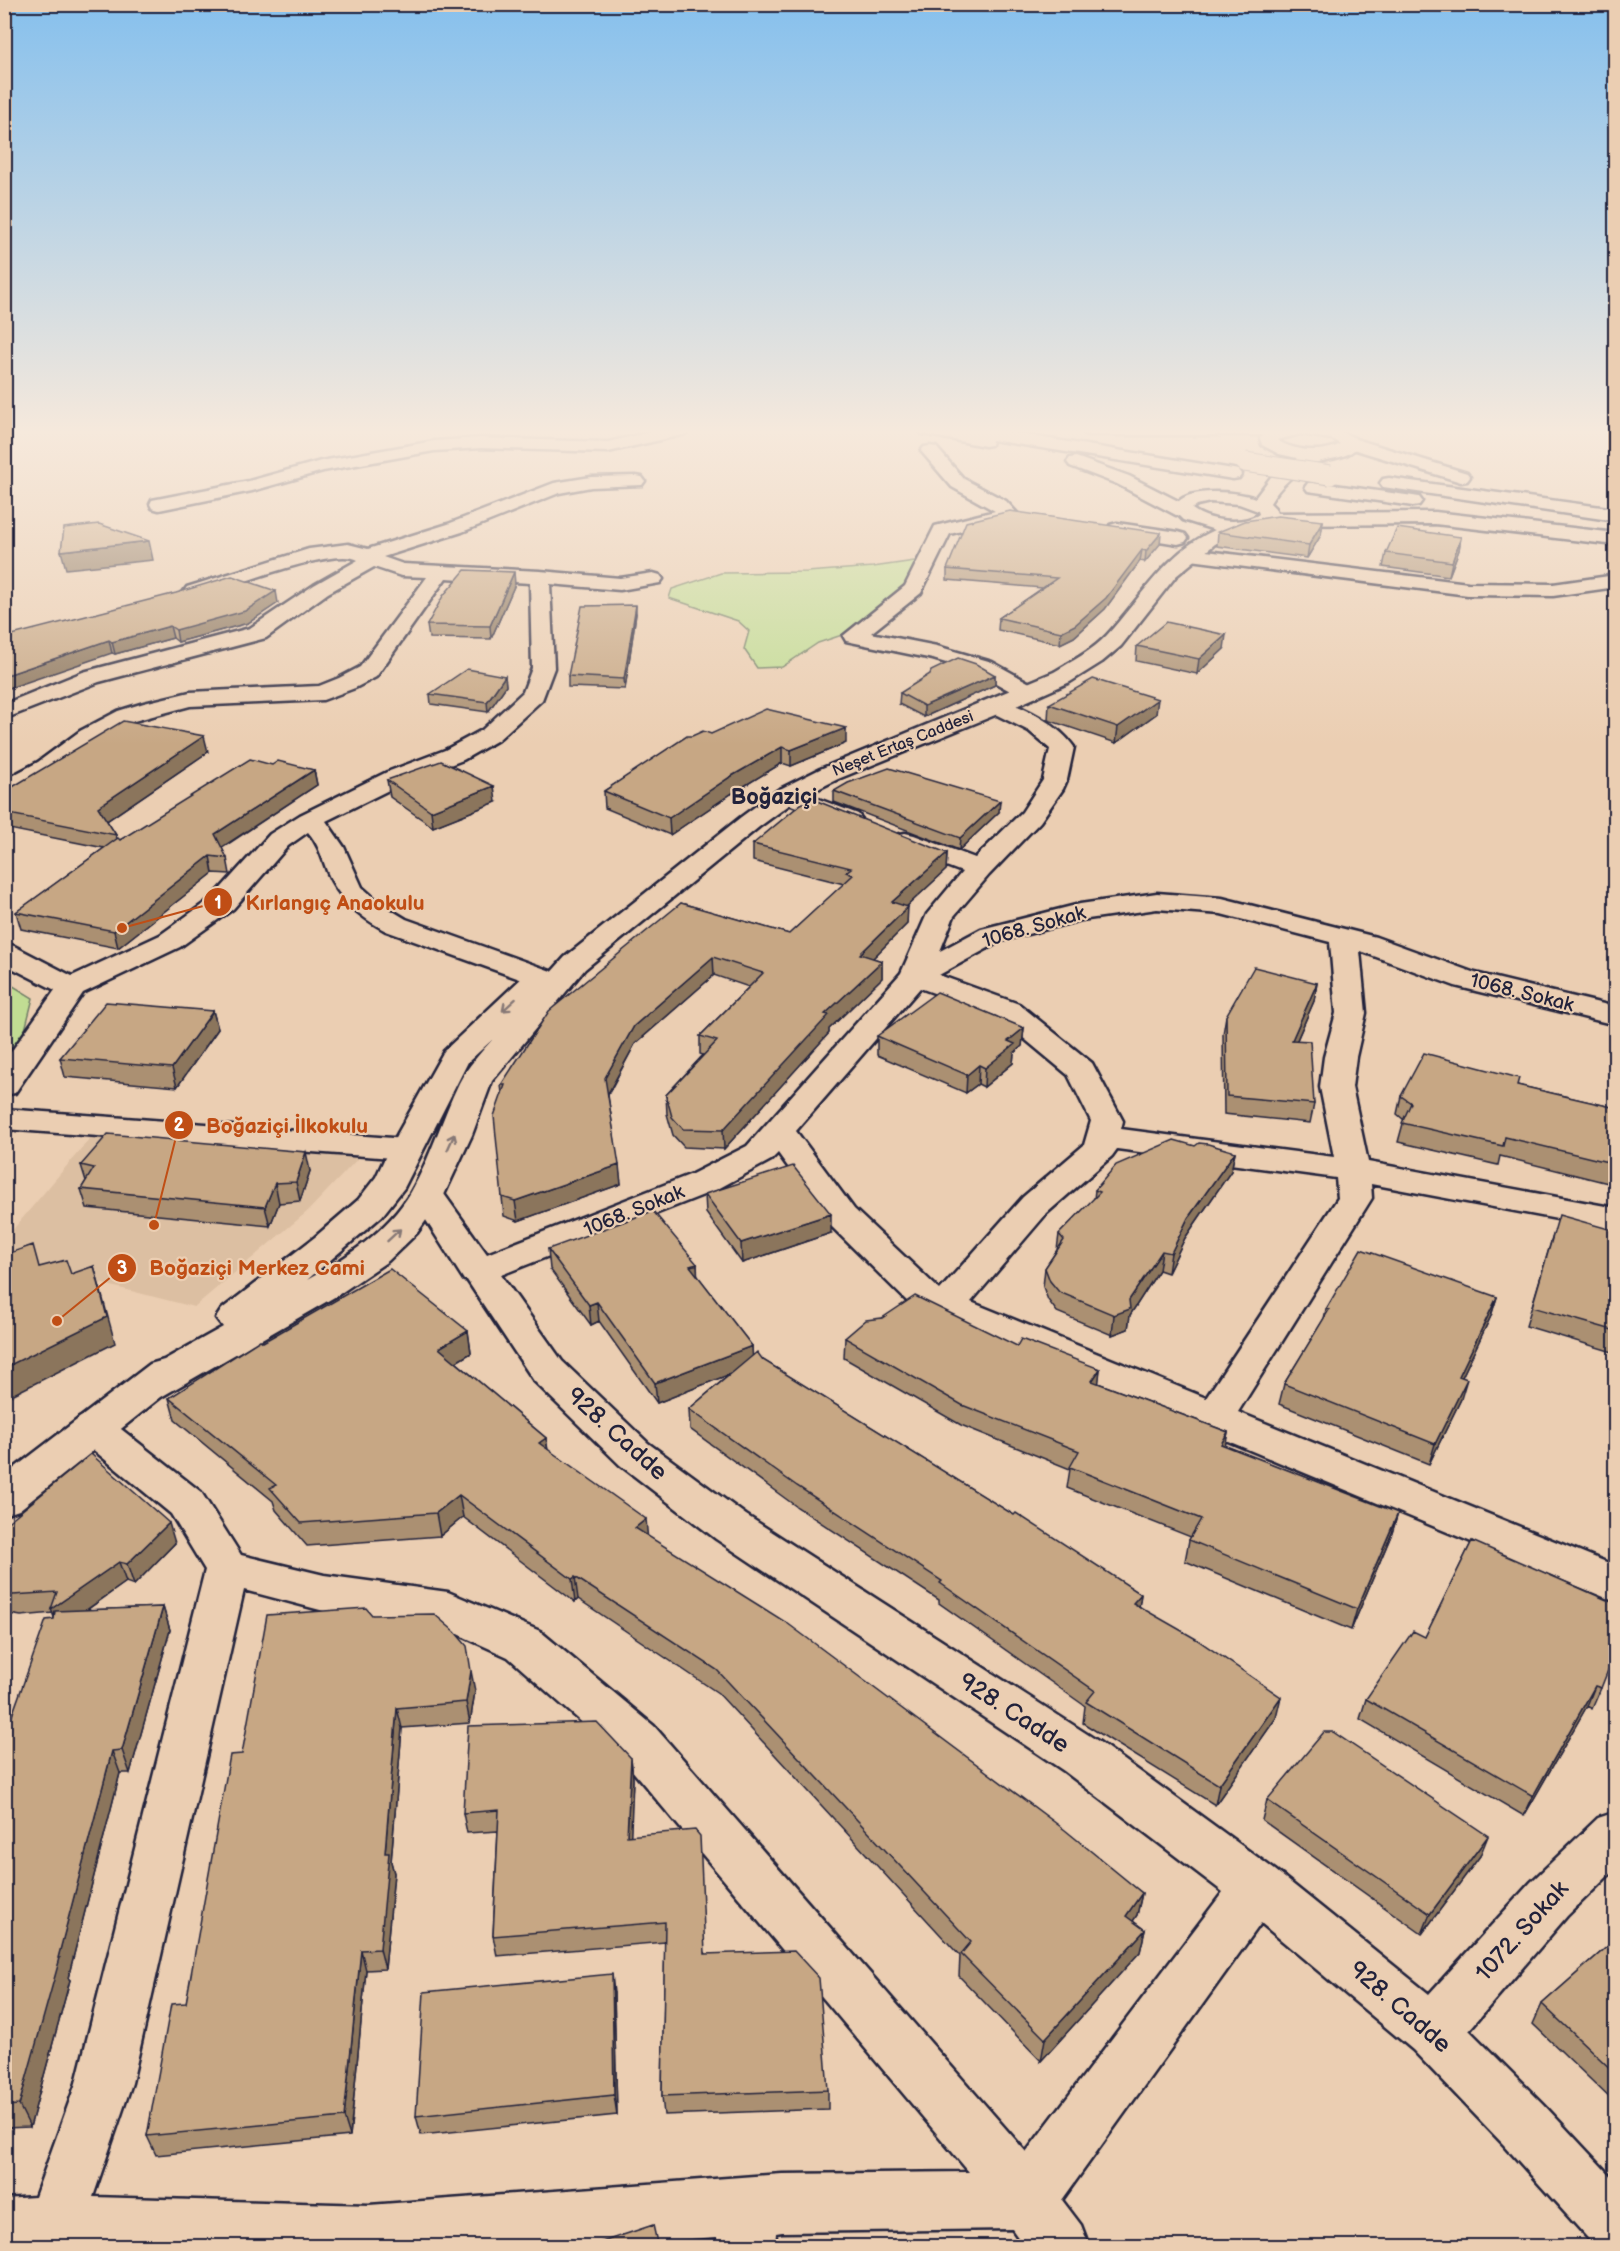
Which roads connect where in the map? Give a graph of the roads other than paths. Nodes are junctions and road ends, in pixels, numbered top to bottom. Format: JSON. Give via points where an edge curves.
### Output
{"nodes":[{"id":1,"x":435,"y":535,"type":"edge"},
{"id":2,"x":940,"y":535,"type":"edge"},
{"id":3,"x":1159,"y":535,"type":"edge"},
{"id":4,"x":1179,"y":535,"type":"edge"},
{"id":5,"x":1219,"y":535,"type":"edge"},
{"id":6,"x":1580,"y":535,"type":"edge"},
{"id":7,"x":1178,"y":538,"type":"junction"},
{"id":8,"x":1616,"y":539,"type":"edge"},
{"id":9,"x":1190,"y":555,"type":"junction"},
{"id":10,"x":369,"y":558,"type":"junction"},
{"id":11,"x":1169,"y":572,"type":"junction"},
{"id":12,"x":440,"y":573,"type":"junction"},
{"id":13,"x":540,"y":577,"type":"junction"},
{"id":14,"x":653,"y":579,"type":"dead end"},
{"id":15,"x":1616,"y":581,"type":"edge"},
{"id":16,"x":1468,"y":589,"type":"junction"},
{"id":17,"x":1320,"y":591,"type":"dead end"},
{"id":18,"x":177,"y":596,"type":"edge"},
{"id":19,"x":1029,"y":692,"type":"junction"},
{"id":20,"x":997,"y":706,"type":"junction"},
{"id":21,"x":4,"y":712,"type":"edge"},
{"id":22,"x":4,"y":790,"type":"edge"},
{"id":23,"x":787,"y":795,"type":"junction"},
{"id":24,"x":309,"y":820,"type":"junction"},
{"id":25,"x":979,"y":869,"type":"junction"},
{"id":26,"x":1344,"y":938,"type":"junction"},
{"id":27,"x":4,"y":952,"type":"edge"},
{"id":28,"x":575,"y":963,"type":"junction"},
{"id":29,"x":541,"y":976,"type":"junction"},
{"id":30,"x":915,"y":976,"type":"junction"},
{"id":31,"x":72,"y":987,"type":"junction"},
{"id":32,"x":1616,"y":1016,"type":"edge"},
{"id":33,"x":4,"y":1086,"type":"edge"},
{"id":34,"x":4,"y":1119,"type":"edge"},
{"id":35,"x":779,"y":1131,"type":"junction"},
{"id":36,"x":1103,"y":1137,"type":"junction"},
{"id":37,"x":410,"y":1170,"type":"junction"},
{"id":38,"x":1352,"y":1170,"type":"junction"},
{"id":39,"x":1616,"y":1219,"type":"edge"},
{"id":40,"x":477,"y":1271,"type":"junction"},
{"id":41,"x":945,"y":1307,"type":"junction"},
{"id":42,"x":1213,"y":1419,"type":"junction"},
{"id":43,"x":93,"y":1428,"type":"junction"},
{"id":44,"x":4,"y":1499,"type":"edge"},
{"id":45,"x":227,"y":1569,"type":"junction"},
{"id":46,"x":1616,"y":1585,"type":"edge"},
{"id":47,"x":1616,"y":1834,"type":"edge"},
{"id":48,"x":1257,"y":1887,"type":"junction"},
{"id":49,"x":1432,"y":2031,"type":"junction"},
{"id":50,"x":1026,"y":2200,"type":"junction"},
{"id":51,"x":747,"y":2226,"type":"edge"},
{"id":52,"x":1616,"y":2226,"type":"edge"},
{"id":53,"x":29,"y":2227,"type":"edge"},
{"id":54,"x":368,"y":2241,"type":"edge"},
{"id":55,"x":1060,"y":2247,"type":"edge"}],
"edges":[{"from":1,"to":10,"type":"main road"},
{"from":2,"to":19,"type":"main road","via":[[914,589],[854,636],[937,653],[984,668]]},
{"from":3,"to":7,"type":"main road"},
{"from":4,"to":7,"type":"main road","name":"Neşet Ertaş Caddesi"},
{"from":5,"to":9,"type":"main road","name":"Neşet Ertaş Caddesi"},
{"from":6,"to":8,"type":"main road"},
{"from":7,"to":11,"type":"main road","name":"Neşet Ertaş Caddesi"},
{"from":9,"to":11,"type":"main road","name":"Neşet Ertaş Caddesi"},
{"from":9,"to":16,"type":"main road"},
{"from":10,"to":12,"type":"main road","via":[[401,570]]},
{"from":10,"to":18,"type":"main road","via":[[348,549],[309,555]]},
{"from":10,"to":21,"type":"main road","via":[[258,633],[91,677]]},
{"from":11,"to":19,"type":"main road","name":"Neşet Ertaş Caddesi","via":[[1106,647],[1062,677]]},
{"from":12,"to":13,"type":"main road"},
{"from":12,"to":22,"type":"main road","via":[[368,672],[346,683],[323,693],[189,699],[126,716]]},
{"from":13,"to":14,"type":"main road","via":[[620,584]]},
{"from":13,"to":24,"type":"main road","via":[[543,668],[534,695],[490,735],[454,755],[396,777]]},
{"from":15,"to":16,"type":"main road","via":[[1553,590]]},
{"from":16,"to":17,"type":"main road"},
{"from":19,"to":20,"type":"main road","name":"Neşet Ertaş Caddesi"},
{"from":20,"to":23,"type":"main road","name":"Neşet Ertaş Caddesi","via":[[868,757]]},
{"from":20,"to":25,"type":"main road","via":[[1037,726],[1062,747],[1055,780],[1031,818]]},
{"from":23,"to":25,"type":"main road"},
{"from":23,"to":28,"type":"main road","name":"Neşet Ertaş Caddesi"},
{"from":24,"to":29,"type":"main road","via":[[321,828],[356,898],[381,918]]},
{"from":24,"to":31,"type":"main road","via":[[279,840],[223,903],[170,941]]},
{"from":25,"to":30,"type":"main road","via":[[941,914]]},
{"from":26,"to":30,"type":"main road","name":"1068. Sokak","via":[[1222,906],[1157,901],[1080,912],[991,935]]},
{"from":26,"to":32,"type":"main road","name":"1068. Sokak","via":[[1465,980]]},
{"from":26,"to":38,"type":"main road","via":[[1351,1013],[1336,1087]]},
{"from":27,"to":31,"type":"main road"},
{"from":28,"to":29,"type":"main road","name":"Neşet Ertaş Caddesi"},
{"from":37,"to":28,"type":"main road","name":"Neşet Ertaş Caddesi","one_way":true,"via":[[455,1135],[476,1081]]},
{"from":29,"to":37,"type":"main road","name":"Neşet Ertaş Caddesi","one_way":true,"via":[[455,1058]]},
{"from":30,"to":35,"type":"main road","name":"1068. Sokak"},
{"from":30,"to":36,"type":"main road","via":[[1008,1010],[1081,1070],[1107,1121]]},
{"from":31,"to":33,"type":"main road"},
{"from":34,"to":37,"type":"main road"},
{"from":35,"to":40,"type":"main road","name":"1068. Sokak","via":[[759,1153],[704,1182]]},
{"from":35,"to":41,"type":"main road","via":[[842,1217],[926,1299]]},
{"from":36,"to":38,"type":"main road"},
{"from":36,"to":41,"type":"main road","via":[[1100,1149],[1035,1205]]},
{"from":37,"to":40,"type":"main road","name":"928. Cadde"},
{"from":37,"to":43,"type":"main road","name":"Neşet Ertaş Caddesi","via":[[405,1225],[375,1253],[325,1286],[148,1387]]},
{"from":38,"to":39,"type":"main road"},
{"from":38,"to":42,"type":"main road","via":[[1355,1198]]},
{"from":40,"to":48,"type":"main road","name":"928. Cadde","via":[[548,1371],[634,1454],[731,1527],[1081,1756]]},
{"from":41,"to":42,"type":"main road"},
{"from":42,"to":46,"type":"main road"},
{"from":43,"to":44,"type":"main road","name":"Neşet Ertaş Caddesi"},
{"from":43,"to":45,"type":"main road","via":[[186,1503]]},
{"from":45,"to":50,"type":"main road","via":[[324,1593],[448,1610],[524,1644],[637,1741],[993,2156]]},
{"from":45,"to":53,"type":"main road","via":[[104,2083]]},
{"from":47,"to":49,"type":"main road","name":"1072. Sokak","via":[[1549,1899]]},
{"from":48,"to":49,"type":"main road","name":"928. Cadde"},
{"from":48,"to":50,"type":"main road"},
{"from":49,"to":52,"type":"main road","name":"928. Cadde"},
{"from":50,"to":51,"type":"main road"},
{"from":50,"to":55,"type":"main road"},
{"from":51,"to":54,"type":"main road"},
{"from":53,"to":54,"type":"main road"}]}
